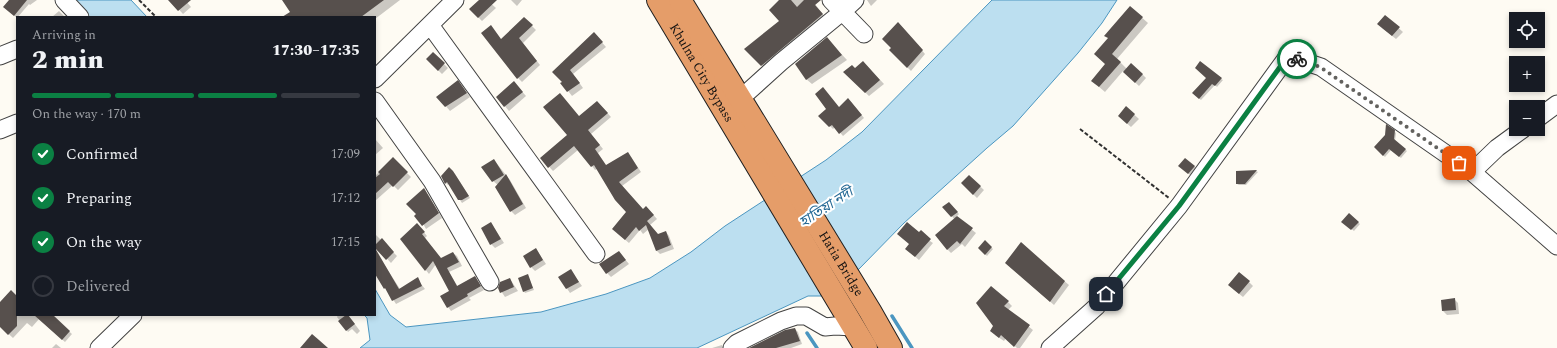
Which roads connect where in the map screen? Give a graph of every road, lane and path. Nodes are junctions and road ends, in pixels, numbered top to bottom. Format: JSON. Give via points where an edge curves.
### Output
{"nodes":[{"id":1,"x":64,"y":0,"type":"edge"},
{"id":2,"x":139,"y":0,"type":"edge"},
{"id":3,"x":455,"y":0,"type":"edge"},
{"id":4,"x":658,"y":0,"type":"edge"},
{"id":5,"x":680,"y":0,"type":"edge"},
{"id":6,"x":830,"y":0,"type":"edge"},
{"id":7,"x":855,"y":0,"type":"edge"},
{"id":8,"x":842,"y":12,"type":"junction"},
{"id":9,"x":79,"y":16,"type":"edge"},
{"id":10,"x":155,"y":16,"type":"edge"},
{"id":11,"x":430,"y":25,"type":"junction"},
{"id":12,"x":864,"y":34,"type":"dead end"},
{"id":13,"x":16,"y":49,"type":"edge"},
{"id":14,"x":0,"y":56,"type":"edge"},
{"id":15,"x":376,"y":78,"type":"edge"},
{"id":16,"x":740,"y":99,"type":"junction"},
{"id":17,"x":376,"y":102,"type":"edge"},
{"id":18,"x":1557,"y":104,"type":"edge"},
{"id":19,"x":1545,"y":113,"type":"edge"},
{"id":20,"x":16,"y":123,"type":"edge"},
{"id":21,"x":1080,"y":129,"type":"dead end"},
{"id":22,"x":0,"y":130,"type":"edge"},
{"id":23,"x":1513,"y":136,"type":"edge"},
{"id":24,"x":754,"y":141,"type":"junction"},
{"id":25,"x":1476,"y":168,"type":"junction"},
{"id":26,"x":1179,"y":206,"type":"junction"},
{"id":27,"x":1557,"y":246,"type":"edge"},
{"id":28,"x":596,"y":254,"type":"dead end"},
{"id":29,"x":490,"y":282,"type":"dead end"},
{"id":30,"x":132,"y":316,"type":"edge"},
{"id":31,"x":852,"y":325,"type":"junction"},
{"id":32,"x":99,"y":348,"type":"edge"},
{"id":33,"x":732,"y":348,"type":"edge"},
{"id":34,"x":866,"y":348,"type":"edge"},
{"id":35,"x":891,"y":348,"type":"edge"},
{"id":36,"x":1050,"y":348,"type":"edge"}],
"edges":[{"from":1,"to":9,"type":"street"},
{"from":2,"to":10,"type":"path"},
{"from":3,"to":11,"type":"street"},
{"from":4,"to":24,"type":"highway","name":"Khulna City Bypass"},
{"from":5,"to":16,"type":"highway","name":"Khulna City Bypass"},
{"from":6,"to":8,"type":"street"},
{"from":7,"to":8,"type":"street"},
{"from":8,"to":12,"type":"street"},
{"from":8,"to":16,"type":"street"},
{"from":11,"to":15,"type":"street"},
{"from":11,"to":28,"type":"street"},
{"from":13,"to":14,"type":"street"},
{"from":16,"to":24,"type":"highway","name":"Khulna City Bypass"},
{"from":17,"to":29,"type":"street","via":[[432,181]]},
{"from":18,"to":19,"type":"street"},
{"from":20,"to":22,"type":"street"},
{"from":21,"to":26,"type":"path"},
{"from":23,"to":25,"type":"street"},
{"from":24,"to":31,"type":"highway","name":"Hatia Bridge"},
{"from":24,"to":35,"type":"highway","name":"Hatia Bridge","via":[[870,311]]},
{"from":25,"to":26,"type":"street","via":[[1320,67],[1288,56]]},
{"from":25,"to":27,"type":"street"},
{"from":26,"to":36,"type":"street","via":[[1096,307]]},
{"from":30,"to":32,"type":"street"},
{"from":31,"to":33,"type":"street","via":[[825,327],[806,316],[796,316],[781,321]]},
{"from":31,"to":34,"type":"highway"}]}
